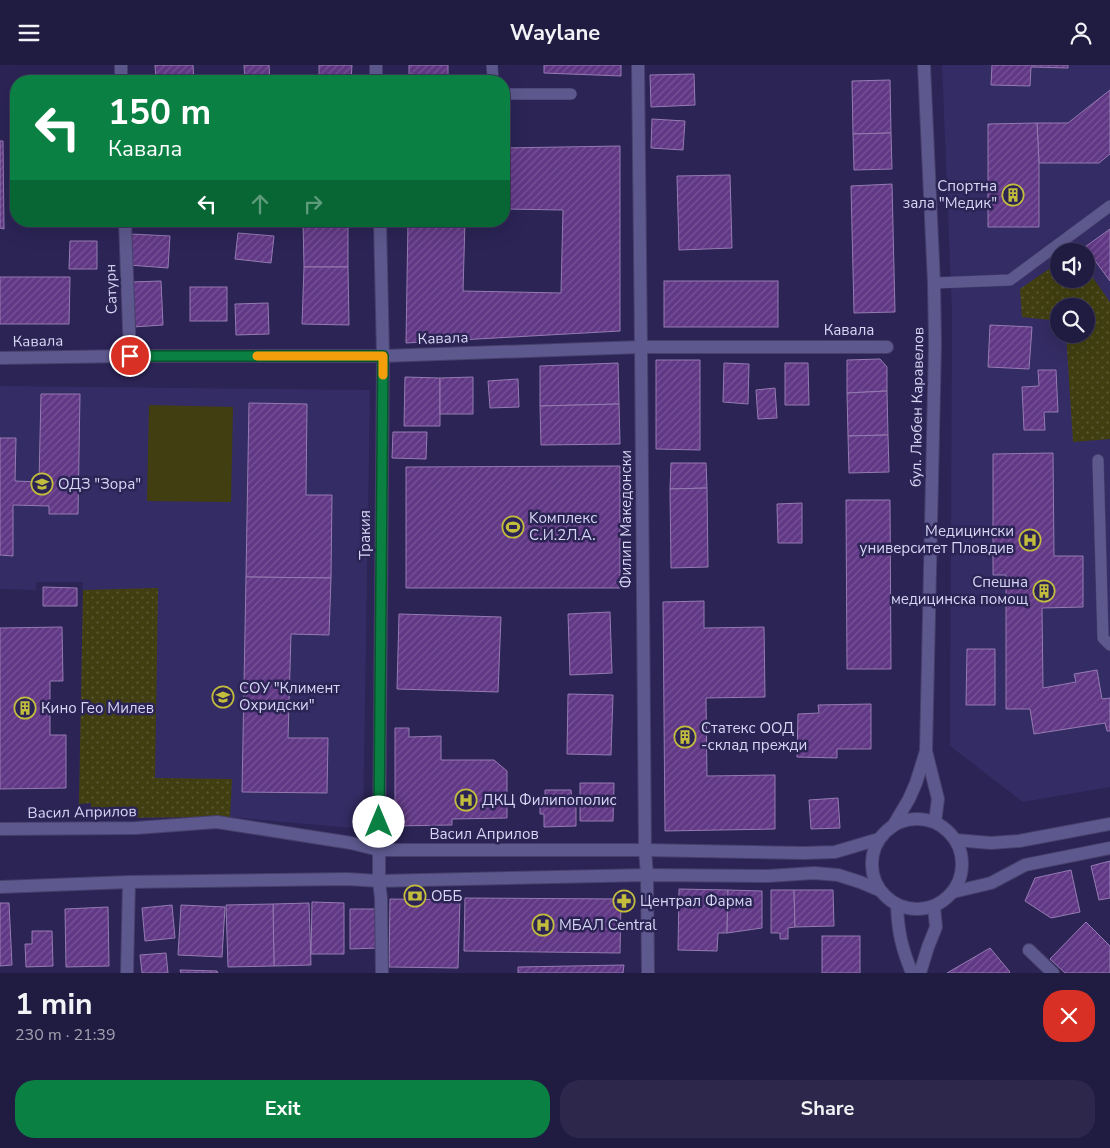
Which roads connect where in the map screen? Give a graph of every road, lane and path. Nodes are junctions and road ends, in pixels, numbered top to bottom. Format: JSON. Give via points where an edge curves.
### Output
{"nodes":[{"id":1,"x":638,"y":65,"type":"edge"},
{"id":2,"x":924,"y":65,"type":"edge"},
{"id":3,"x":510,"y":94,"type":"edge"},
{"id":4,"x":571,"y":94,"type":"dead end"},
{"id":5,"x":1110,"y":206,"type":"edge"},
{"id":6,"x":125,"y":227,"type":"edge"},
{"id":7,"x":380,"y":227,"type":"edge"},
{"id":8,"x":934,"y":283,"type":"junction"},
{"id":9,"x":641,"y":347,"type":"junction"},
{"id":10,"x":887,"y":347,"type":"dead end"},
{"id":11,"x":130,"y":356,"type":"junction"},
{"id":12,"x":383,"y":356,"type":"junction"},
{"id":13,"x":0,"y":358,"type":"edge"},
{"id":14,"x":1098,"y":460,"type":"dead end"},
{"id":15,"x":1105,"y":533,"type":"edge"},
{"id":16,"x":1110,"y":645,"type":"edge"},
{"id":17,"x":926,"y":751,"type":"junction"},
{"id":18,"x":935,"y":822,"type":"junction"},
{"id":19,"x":1110,"y":824,"type":"edge"},
{"id":20,"x":893,"y":826,"type":"junction"},
{"id":21,"x":0,"y":829,"type":"edge"},
{"id":22,"x":879,"y":839,"type":"junction"},
{"id":23,"x":956,"y":840,"type":"junction"},
{"id":24,"x":1110,"y":848,"type":"edge"},
{"id":25,"x":378,"y":850,"type":"junction"},
{"id":26,"x":645,"y":850,"type":"junction"},
{"id":27,"x":647,"y":875,"type":"junction"},
{"id":28,"x":379,"y":881,"type":"junction"},
{"id":29,"x":129,"y":882,"type":"junction"},
{"id":30,"x":0,"y":887,"type":"edge"},
{"id":31,"x":879,"y":890,"type":"junction"},
{"id":32,"x":953,"y":892,"type":"junction"},
{"id":33,"x":897,"y":906,"type":"junction"},
{"id":34,"x":934,"y":907,"type":"junction"},
{"id":35,"x":1029,"y":950,"type":"dead end"},
{"id":36,"x":128,"y":973,"type":"edge"},
{"id":37,"x":382,"y":973,"type":"edge"},
{"id":38,"x":648,"y":973,"type":"edge"},
{"id":39,"x":912,"y":973,"type":"edge"},
{"id":40,"x":920,"y":973,"type":"edge"},
{"id":41,"x":1053,"y":973,"type":"edge"}],
"edges":[{"from":1,"to":9,"type":"street","name":"Филип Македонски"},
{"from":2,"to":8,"type":"street","name":"бул. Любен Каравелов"},
{"from":3,"to":4,"type":"lane"},
{"from":5,"to":8,"type":"lane","via":[[1010,280]]},
{"from":6,"to":11,"type":"street","name":"Сатурн"},
{"from":7,"to":12,"type":"street","name":"Тракия"},
{"from":8,"to":17,"type":"street","name":"бул. Любен Каравелов"},
{"from":9,"to":10,"type":"street","name":"Кавала"},
{"from":9,"to":12,"type":"street","name":"Кавала"},
{"from":9,"to":26,"type":"street","name":"Филип Македонски"},
{"from":11,"to":12,"type":"street","name":"Кавала"},
{"from":11,"to":13,"type":"street","name":"Кавала"},
{"from":12,"to":25,"type":"street","name":"Тракия"},
{"from":14,"to":15,"type":"lane"},
{"from":15,"to":16,"type":"lane","via":[[1103,638]]},
{"from":17,"to":18,"type":"street","name":"бул. Любен Каравелов","via":[[938,799]]},
{"from":17,"to":20,"type":"street","name":"бул. Любен Каравелов","via":[[909,799]]},
{"from":18,"to":20,"type":"street","via":[[906,820]]},
{"from":18,"to":23,"type":"street"},
{"from":19,"to":23,"type":"street","via":[[1019,841]]},
{"from":20,"to":22,"type":"street"},
{"from":21,"to":25,"type":"street","name":"Васил Априлов","via":[[136,828],[217,822]]},
{"from":22,"to":26,"type":"street","name":"Васил Априлов","via":[[835,852]]},
{"from":22,"to":31,"type":"street","via":[[872,855],[872,873]]},
{"from":23,"to":32,"type":"street","via":[[963,861]]},
{"from":24,"to":32,"type":"street","via":[[1025,865],[992,883]]},
{"from":25,"to":26,"type":"street","name":"Васил Априлов"},
{"from":25,"to":28,"type":"street","name":"Тракия"},
{"from":26,"to":27,"type":"street","name":"Филип Македонски"},
{"from":27,"to":28,"type":"street"},
{"from":27,"to":31,"type":"street","via":[[814,873],[838,875]]},
{"from":27,"to":38,"type":"street","name":"Филип Македонски"},
{"from":28,"to":29,"type":"street"},
{"from":28,"to":37,"type":"street"},
{"from":29,"to":30,"type":"street"},
{"from":29,"to":36,"type":"street"},
{"from":31,"to":33,"type":"street"},
{"from":32,"to":34,"type":"street"},
{"from":33,"to":34,"type":"street","via":[[915,910]]},
{"from":33,"to":39,"type":"street","via":[[904,953]]},
{"from":34,"to":40,"type":"street","via":[[936,927]]},
{"from":35,"to":41,"type":"street"}]}
